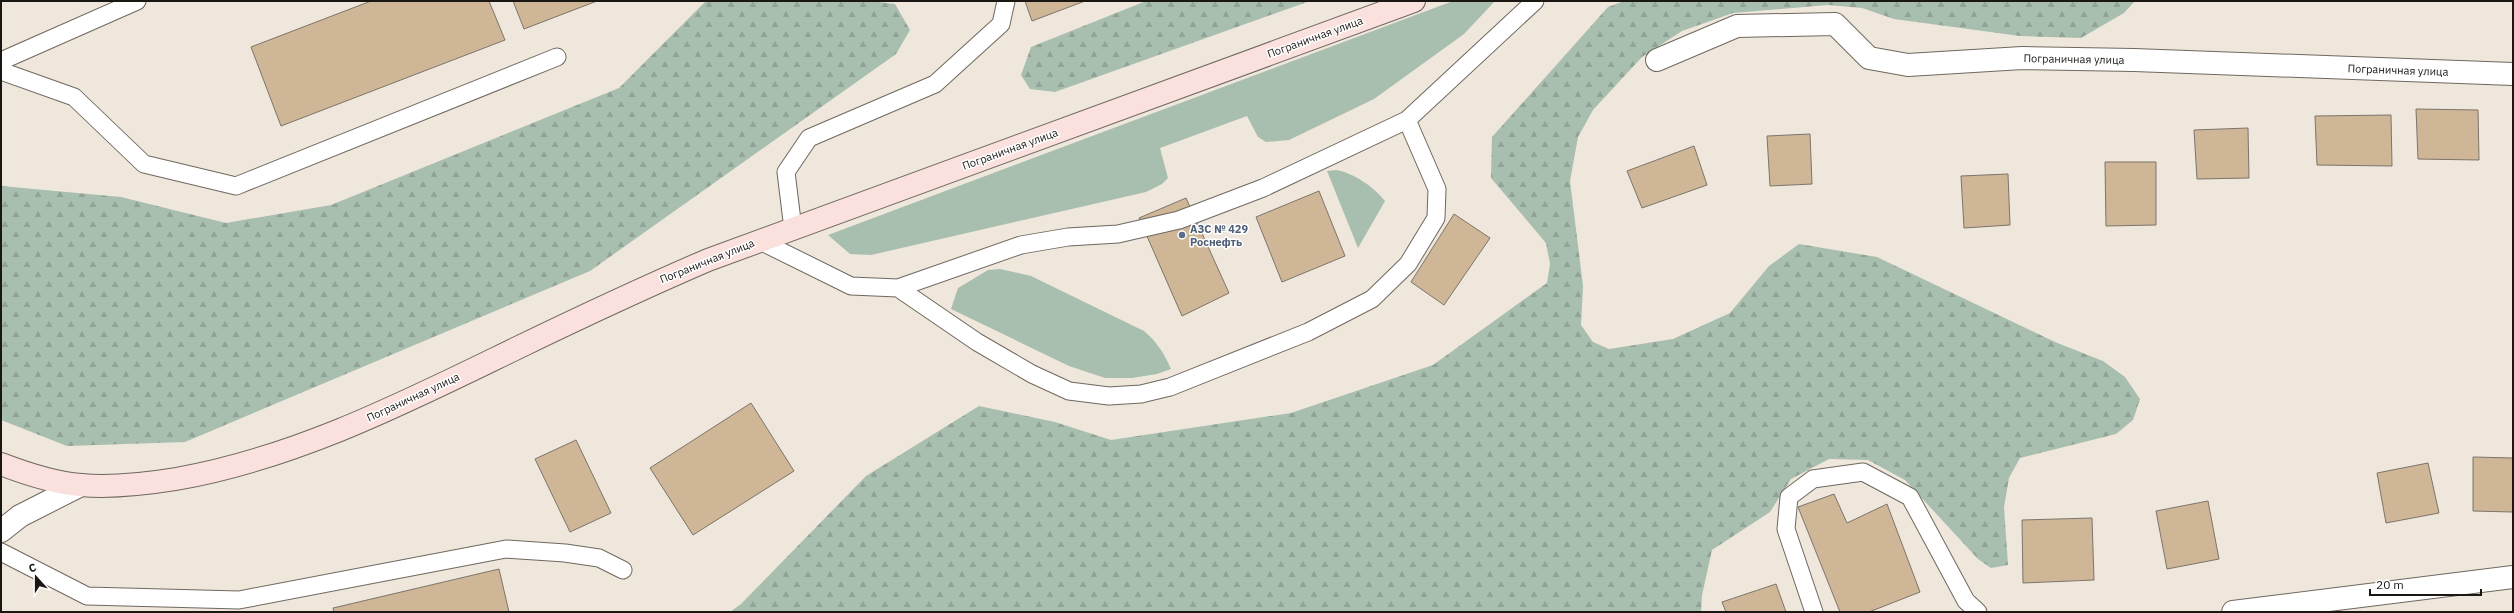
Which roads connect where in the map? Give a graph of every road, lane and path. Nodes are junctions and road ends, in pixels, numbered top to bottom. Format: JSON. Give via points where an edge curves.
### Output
{"nodes":[{"id":1,"x":137,"y":1,"type":"edge"},
{"id":2,"x":1006,"y":1,"type":"edge"},
{"id":3,"x":1414,"y":1,"type":"edge"},
{"id":4,"x":1535,"y":1,"type":"edge"},
{"id":5,"x":557,"y":57,"type":"dead end"},
{"id":6,"x":1657,"y":60,"type":"dead end"},
{"id":7,"x":1,"y":61,"type":"edge"},
{"id":8,"x":1,"y":71,"type":"edge"},
{"id":9,"x":2513,"y":74,"type":"edge"},
{"id":10,"x":1407,"y":120,"type":"junction"},
{"id":11,"x":793,"y":229,"type":"junction"},
{"id":12,"x":758,"y":240,"type":"junction"},
{"id":13,"x":898,"y":288,"type":"junction"},
{"id":14,"x":1,"y":464,"type":"edge"},
{"id":15,"x":81,"y":486,"type":"junction"},
{"id":16,"x":1,"y":531,"type":"edge"},
{"id":17,"x":1,"y":552,"type":"edge"},
{"id":18,"x":624,"y":570,"type":"dead end"},
{"id":19,"x":2513,"y":577,"type":"edge"},
{"id":20,"x":1814,"y":612,"type":"edge"},
{"id":21,"x":1978,"y":612,"type":"edge"},
{"id":22,"x":2233,"y":612,"type":"edge"}],
"edges":[{"from":1,"to":7,"type":"lane"},
{"from":2,"to":11,"type":"lane","via":[[1001,24],[935,84],[808,138],[786,172]]},
{"from":3,"to":11,"type":"main road","name":"Пограничная улица"},
{"from":4,"to":10,"type":"lane"},
{"from":5,"to":8,"type":"lane","via":[[236,186],[144,164],[74,97]]},
{"from":6,"to":9,"type":"street","name":"Пограничная улица","via":[[1737,26],[1835,24],[1869,58],[1908,65],[2022,58]]},
{"from":10,"to":13,"type":"lane","via":[[1263,188],[1179,220],[1118,234],[1021,245]]},
{"from":10,"to":13,"type":"lane","via":[[1437,189],[1436,218],[1408,264],[1372,299],[1308,332],[1170,387],[1135,395],[1109,396],[1069,391],[1032,374],[977,342]]},
{"from":11,"to":12,"type":"main road","name":"Пограничная улица"},
{"from":12,"to":13,"type":"lane","via":[[851,286]]},
{"from":12,"to":15,"type":"main road","name":"Пограничная улица","via":[[617,299],[389,410],[292,448],[217,471],[140,485]]},
{"from":14,"to":15,"type":"main road","name":"Пограничная улица","via":[[32,476]]},
{"from":15,"to":16,"type":"street","via":[[20,516]]},
{"from":17,"to":18,"type":"lane","via":[[87,596],[240,600],[506,550],[565,553],[599,558]]},
{"from":19,"to":22,"type":"street"},
{"from":20,"to":21,"type":"lane","via":[[1786,530],[1789,497],[1813,479],[1863,472],[1910,497],[1966,601]]}]}
